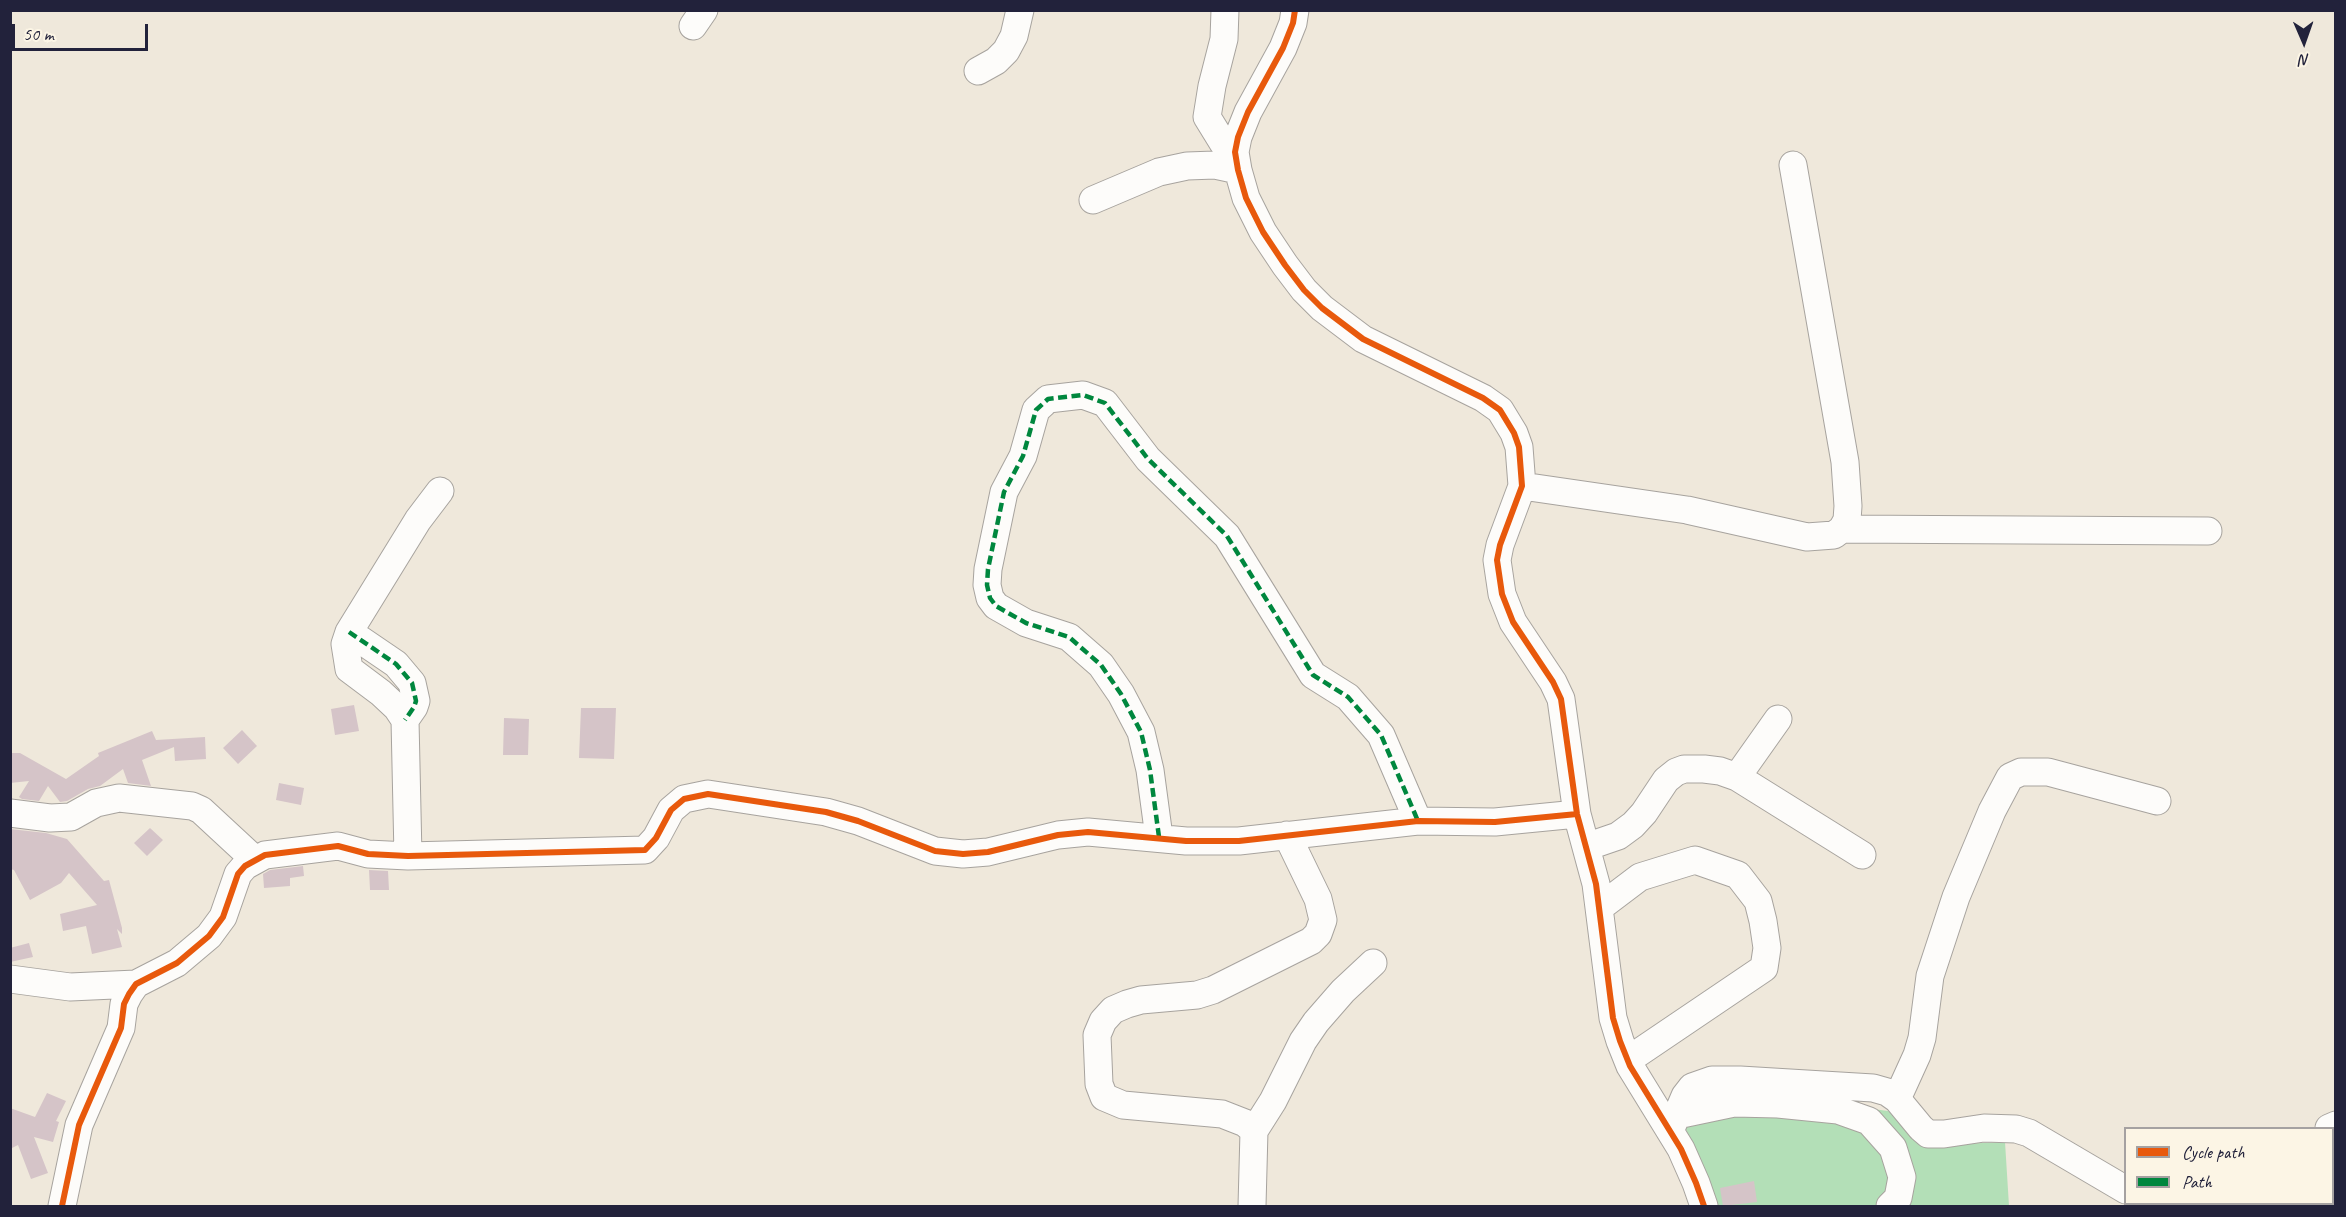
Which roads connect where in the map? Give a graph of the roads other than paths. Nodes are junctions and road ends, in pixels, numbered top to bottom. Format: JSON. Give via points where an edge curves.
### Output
{"nodes":[{"id":1,"x":1020,"y":10,"type":"edge"},
{"id":2,"x":1225,"y":10,"type":"edge"},
{"id":3,"x":1295,"y":10,"type":"edge"},
{"id":4,"x":978,"y":71,"type":"dead end"},
{"id":5,"x":1237,"y":161,"type":"junction"},
{"id":6,"x":1793,"y":165,"type":"dead end"},
{"id":7,"x":1093,"y":200,"type":"dead end"},
{"id":8,"x":1522,"y":486,"type":"junction"},
{"id":9,"x":440,"y":491,"type":"dead end"},
{"id":10,"x":1842,"y":529,"type":"junction"},
{"id":11,"x":2208,"y":531,"type":"dead end"},
{"id":12,"x":1778,"y":719,"type":"dead end"},
{"id":13,"x":1737,"y":777,"type":"junction"},
{"id":14,"x":2157,"y":801,"type":"dead end"},
{"id":15,"x":10,"y":813,"type":"edge"},
{"id":16,"x":1577,"y":814,"type":"junction"},
{"id":17,"x":1418,"y":821,"type":"junction"},
{"id":18,"x":1287,"y":836,"type":"junction"},
{"id":19,"x":1159,"y":837,"type":"junction"},
{"id":20,"x":1586,"y":847,"type":"junction"},
{"id":21,"x":1862,"y":855,"type":"dead end"},
{"id":22,"x":408,"y":856,"type":"junction"},
{"id":23,"x":255,"y":860,"type":"junction"},
{"id":24,"x":1599,"y":908,"type":"junction"},
{"id":25,"x":1373,"y":963,"type":"dead end"},
{"id":26,"x":10,"y":979,"type":"edge"},
{"id":27,"x":136,"y":984,"type":"junction"},
{"id":28,"x":1628,"y":1060,"type":"junction"},
{"id":29,"x":1897,"y":1099,"type":"junction"},
{"id":30,"x":1673,"y":1123,"type":"junction"},
{"id":31,"x":1254,"y":1131,"type":"junction"},
{"id":32,"x":2124,"y":1189,"type":"edge"},
{"id":33,"x":62,"y":1206,"type":"edge"},
{"id":34,"x":1252,"y":1206,"type":"edge"},
{"id":35,"x":1704,"y":1206,"type":"edge"},
{"id":36,"x":1890,"y":1206,"type":"edge"}],
"edges":[{"from":1,"to":4,"type":"street","via":[[1006,51]]},
{"from":2,"to":5,"type":"street","via":[[1224,39],[1207,117]]},
{"from":3,"to":5,"type":"street","via":[[1283,48],[1238,137]]},
{"from":5,"to":7,"type":"street","via":[[1159,172]]},
{"from":5,"to":8,"type":"street","via":[[1246,198],[1263,231],[1304,290],[1363,339],[1500,410],[1519,447]]},
{"from":6,"to":10,"type":"street","via":[[1845,462],[1848,506]]},
{"from":8,"to":10,"type":"street","via":[[1687,510],[1807,537],[1834,535]]},
{"from":8,"to":16,"type":"street","via":[[1500,545],[1498,575],[1513,622],[1561,699]]},
{"from":9,"to":22,"type":"street","via":[[418,520],[345,644],[349,669],[398,708],[405,720]]},
{"from":10,"to":11,"type":"street"},
{"from":12,"to":13,"type":"street"},
{"from":13,"to":20,"type":"street","via":[[1704,769],[1676,772],[1633,825],[1618,836]]},
{"from":13,"to":21,"type":"street"},
{"from":14,"to":29,"type":"street","via":[[2048,772],[2021,772],[2010,777],[1956,897],[1930,976],[1922,1038]]},
{"from":15,"to":23,"type":"street","via":[[71,817],[96,803],[119,798],[192,806]]},
{"from":16,"to":17,"type":"street","via":[[1495,822]]},
{"from":16,"to":20,"type":"street"},
{"from":17,"to":18,"type":"street"},
{"from":17,"to":19,"type":"street","via":[[1380,735],[1348,697],[1313,675],[1227,536],[1148,459],[1105,403],[1083,395],[1048,399],[1036,410],[1023,456],[1004,492],[988,569],[990,598],[996,606],[1026,623],[1069,637],[1101,665],[1141,732]]},
{"from":18,"to":19,"type":"street","via":[[1230,841]]},
{"from":18,"to":31,"type":"street","via":[[1318,898],[1323,920],[1318,934],[1213,990],[1127,1004],[1113,1010],[1097,1035],[1098,1084],[1104,1097],[1112,1102],[1222,1114]]},
{"from":19,"to":22,"type":"street","via":[[1088,832],[963,854],[935,851],[826,813],[708,794],[684,799],[671,810],[645,850]]},
{"from":20,"to":24,"type":"street"},
{"from":22,"to":23,"type":"street","via":[[368,854],[338,846],[266,855]]},
{"from":23,"to":27,"type":"street","via":[[238,874],[223,917],[209,936],[177,963]]},
{"from":24,"to":28,"type":"street","via":[[1613,1018]]},
{"from":24,"to":28,"type":"street","via":[[1640,877],[1695,860],[1738,875],[1758,901],[1763,921],[1767,948],[1764,968]]},
{"from":25,"to":31,"type":"street","via":[[1316,1022]]},
{"from":26,"to":27,"type":"street","via":[[70,987]]},
{"from":27,"to":33,"type":"street","via":[[124,1004],[121,1028],[79,1125]]},
{"from":28,"to":30,"type":"street"},
{"from":29,"to":30,"type":"street","via":[[1873,1088],[1712,1080],[1692,1087]]},
{"from":29,"to":32,"type":"street","via":[[1928,1134],[2016,1129]]},
{"from":30,"to":35,"type":"street"},
{"from":30,"to":36,"type":"street","via":[[1734,1103],[1838,1110],[1869,1121],[1893,1148],[1902,1177],[1898,1198]]},
{"from":31,"to":34,"type":"street"}]}
